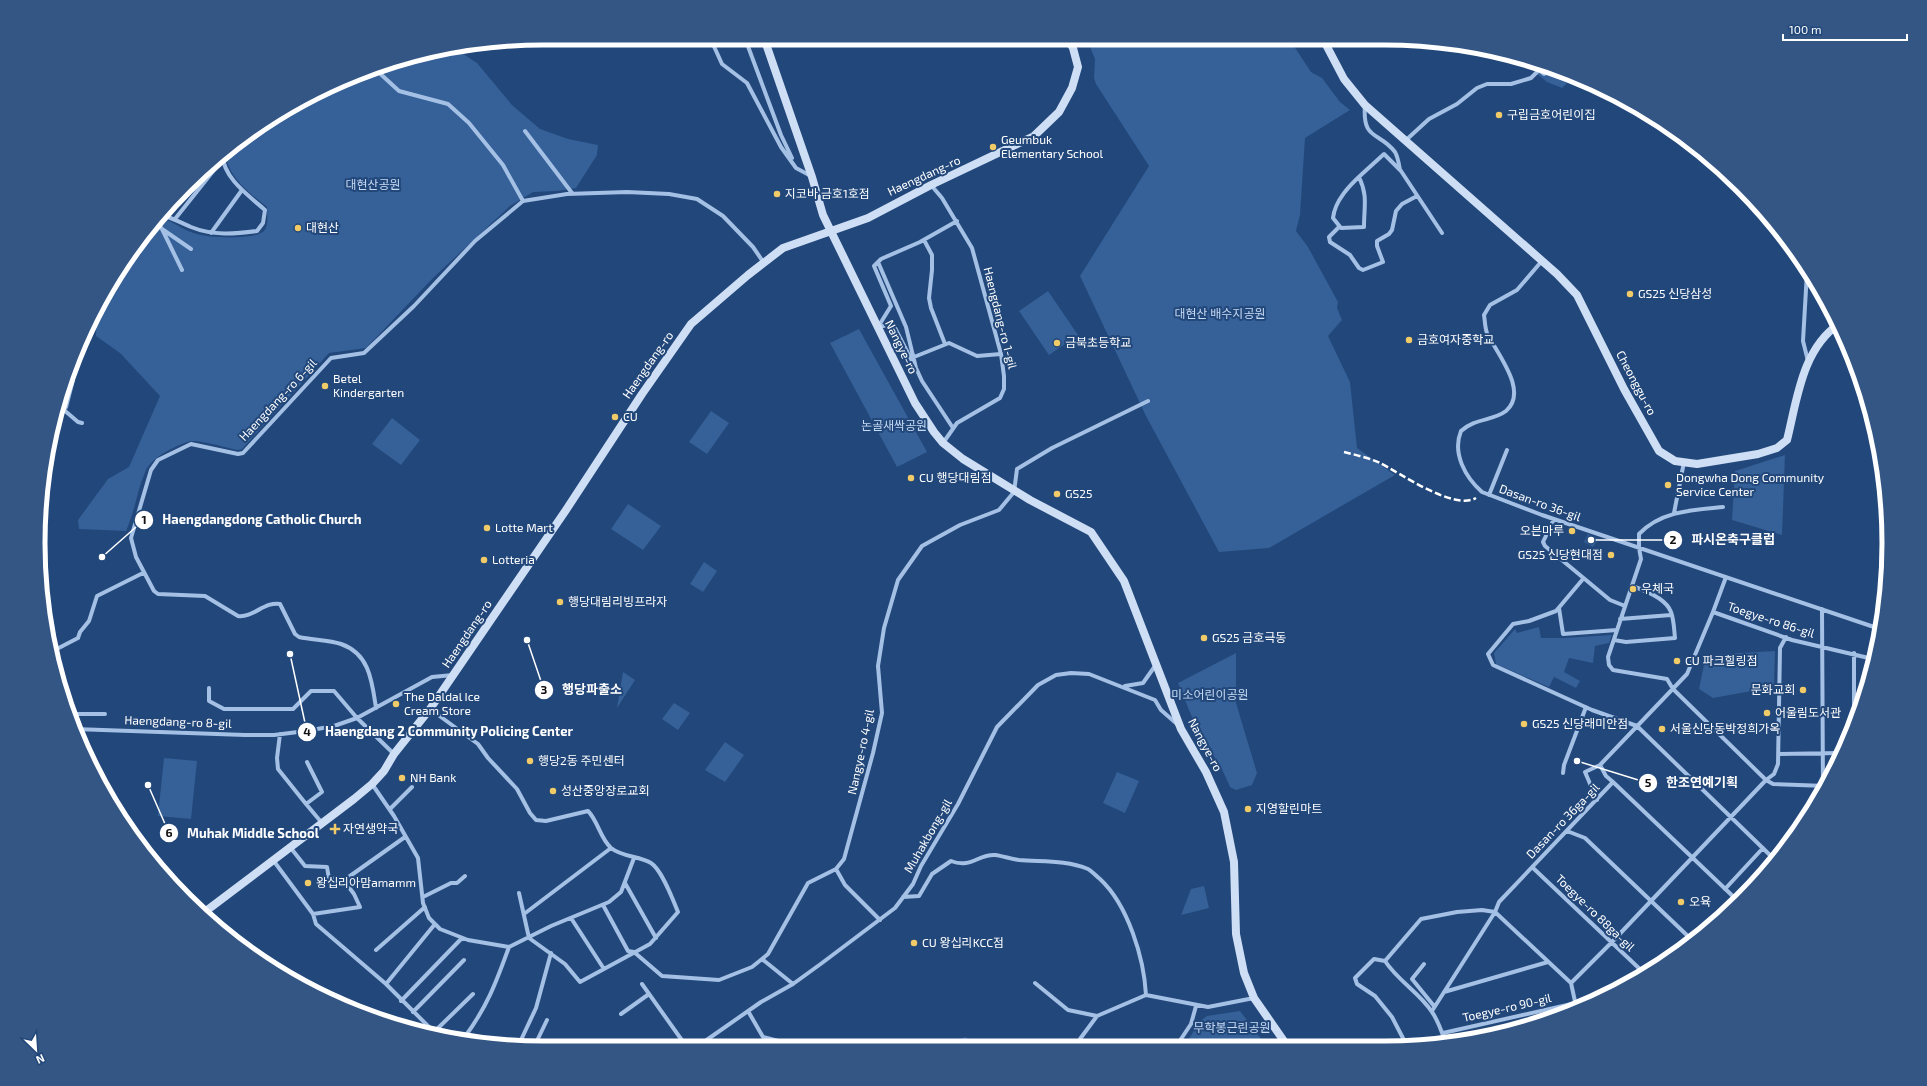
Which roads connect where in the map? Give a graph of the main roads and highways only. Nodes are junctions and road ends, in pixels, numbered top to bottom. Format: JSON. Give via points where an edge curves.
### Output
{"nodes":[{"id":1,"x":766,"y":45,"type":"edge"},
{"id":2,"x":1071,"y":45,"type":"edge"},
{"id":3,"x":1326,"y":45,"type":"edge"},
{"id":4,"x":831,"y":231,"type":"junction"},
{"id":5,"x":1833,"y":328,"type":"edge"},
{"id":6,"x":207,"y":910,"type":"edge"},
{"id":7,"x":1284,"y":1041,"type":"edge"}],
"edges":[{"from":1,"to":4,"type":"main road","name":"Nangye-ro","via":[[823,215]]},
{"from":2,"to":4,"type":"main road","name":"Haengdang-ro","via":[[1078,67],[1072,88],[1059,112],[1034,136],[868,218]]},
{"from":3,"to":5,"type":"main road","name":"Cheonggu-ro","via":[[1344,79],[1365,105],[1577,295],[1624,389],[1660,451],[1675,461],[1697,464],[1758,454],[1776,448],[1787,440],[1808,361],[1827,332]]},
{"from":4,"to":6,"type":"main road","name":"Haengdang-ro","via":[[783,248],[691,324],[454,675],[384,771],[372,784]]},
{"from":4,"to":7,"type":"main road","name":"Nangye-ro","via":[[915,403],[943,443],[1014,492],[1091,532],[1124,581],[1180,726],[1206,772],[1224,812],[1234,862],[1236,934],[1244,973],[1254,998]]}]}
